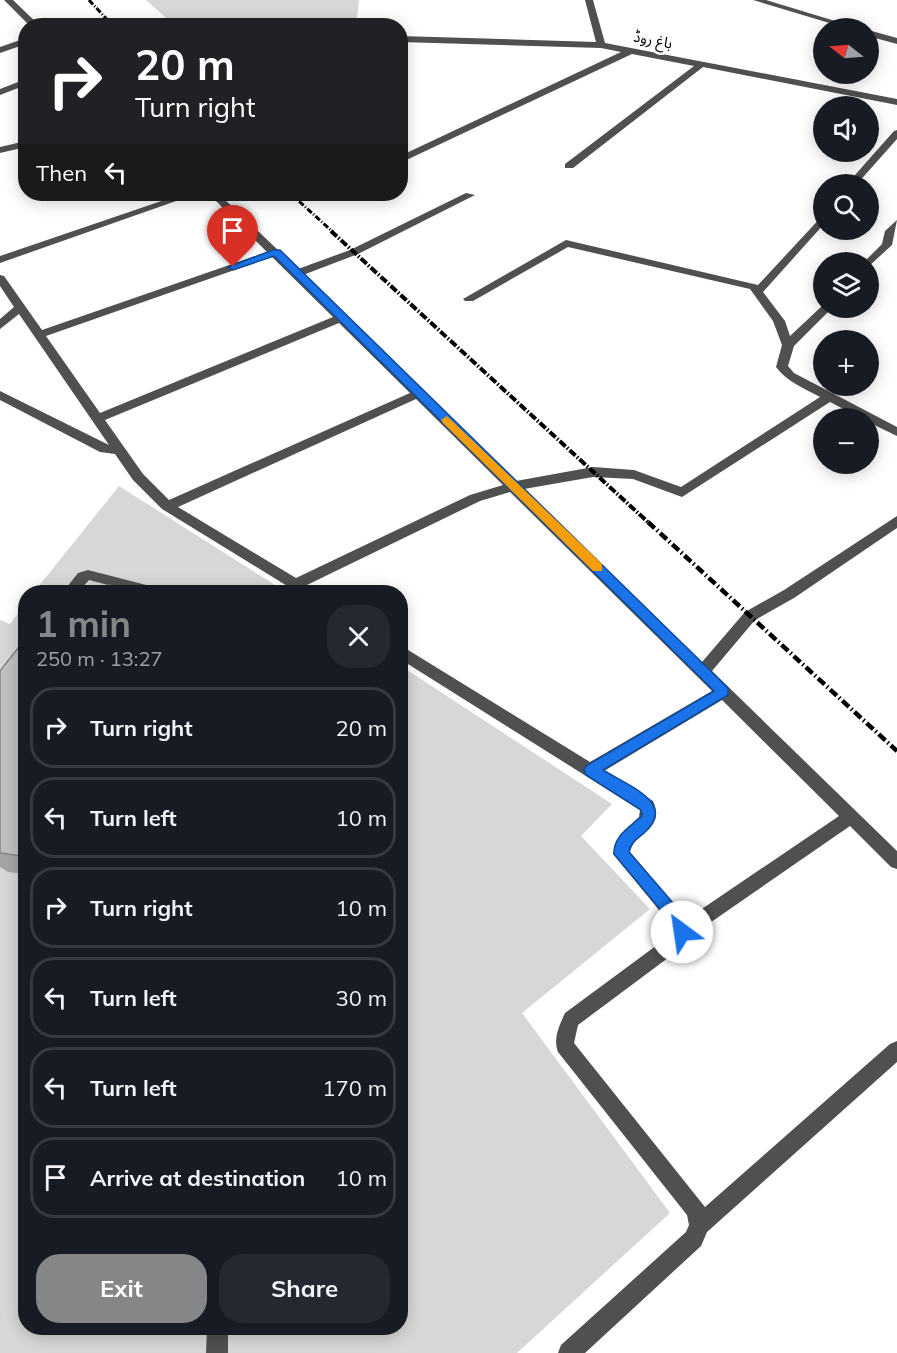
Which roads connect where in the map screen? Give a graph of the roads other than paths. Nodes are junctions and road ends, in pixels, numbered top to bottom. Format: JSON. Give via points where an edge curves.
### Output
{"nodes":[{"id":1,"x":8,"y":0,"type":"edge"},
{"id":2,"x":589,"y":0,"type":"edge"},
{"id":3,"x":757,"y":0,"type":"edge"},
{"id":4,"x":27,"y":18,"type":"edge"},
{"id":5,"x":819,"y":18,"type":"edge"},
{"id":6,"x":879,"y":36,"type":"edge"},
{"id":7,"x":408,"y":39,"type":"edge"},
{"id":8,"x":897,"y":41,"type":"edge"},
{"id":9,"x":18,"y":44,"type":"edge"},
{"id":10,"x":601,"y":45,"type":"junction"},
{"id":11,"x":0,"y":50,"type":"edge"},
{"id":12,"x":630,"y":51,"type":"junction"},
{"id":13,"x":702,"y":64,"type":"junction"},
{"id":14,"x":18,"y":85,"type":"edge"},
{"id":15,"x":0,"y":92,"type":"edge"},
{"id":16,"x":897,"y":102,"type":"edge"},
{"id":17,"x":897,"y":133,"type":"edge"},
{"id":18,"x":18,"y":146,"type":"edge"},
{"id":19,"x":0,"y":150,"type":"edge"},
{"id":20,"x":408,"y":156,"type":"edge"},
{"id":21,"x":569,"y":166,"type":"dead end"},
{"id":22,"x":861,"y":174,"type":"edge"},
{"id":23,"x":470,"y":195,"type":"dead end"},
{"id":24,"x":171,"y":201,"type":"edge"},
{"id":25,"x":221,"y":201,"type":"edge"},
{"id":26,"x":897,"y":223,"type":"edge"},
{"id":27,"x":813,"y":229,"type":"edge"},
{"id":28,"x":276,"y":252,"type":"junction"},
{"id":29,"x":879,"y":253,"type":"edge"},
{"id":30,"x":0,"y":261,"type":"edge"},
{"id":31,"x":298,"y":273,"type":"junction"},
{"id":32,"x":0,"y":278,"type":"edge"},
{"id":33,"x":757,"y":292,"type":"junction"},
{"id":34,"x":469,"y":299,"type":"dead end"},
{"id":35,"x":20,"y":308,"type":"junction"},
{"id":36,"x":342,"y":317,"type":"junction"},
{"id":37,"x":816,"y":318,"type":"edge"},
{"id":38,"x":0,"y":325,"type":"edge"},
{"id":39,"x":39,"y":336,"type":"junction"},
{"id":40,"x":788,"y":345,"type":"junction"},
{"id":41,"x":420,"y":393,"type":"junction"},
{"id":42,"x":0,"y":395,"type":"edge"},
{"id":43,"x":829,"y":397,"type":"junction"},
{"id":44,"x":98,"y":418,"type":"junction"},
{"id":45,"x":895,"y":428,"type":"edge"},
{"id":46,"x":121,"y":450,"type":"junction"},
{"id":47,"x":515,"y":486,"type":"junction"},
{"id":48,"x":167,"y":506,"type":"junction"},
{"id":49,"x":897,"y":521,"type":"edge"},
{"id":50,"x":77,"y":585,"type":"edge"},
{"id":51,"x":127,"y":585,"type":"edge"},
{"id":52,"x":295,"y":585,"type":"edge"},
{"id":53,"x":309,"y":585,"type":"edge"},
{"id":54,"x":408,"y":656,"type":"edge"},
{"id":55,"x":703,"y":671,"type":"junction"},
{"id":56,"x":723,"y":692,"type":"junction"},
{"id":57,"x":591,"y":770,"type":"junction"},
{"id":58,"x":850,"y":817,"type":"junction"},
{"id":59,"x":897,"y":862,"type":"edge"},
{"id":60,"x":682,"y":932,"type":"junction"},
{"id":61,"x":897,"y":1050,"type":"edge"},
{"id":62,"x":699,"y":1225,"type":"junction"},
{"id":63,"x":218,"y":1335,"type":"edge"},
{"id":64,"x":217,"y":1353,"type":"edge"},
{"id":65,"x":569,"y":1353,"type":"edge"}],
"edges":[{"from":1,"to":4,"type":"street"},
{"from":2,"to":10,"type":"street"},
{"from":3,"to":5,"type":"street"},
{"from":6,"to":8,"type":"street"},
{"from":7,"to":10,"type":"street","name":"باغ روڈ"},
{"from":9,"to":11,"type":"street"},
{"from":10,"to":12,"type":"street","name":"باغ روڈ"},
{"from":12,"to":13,"type":"street","name":"باغ روڈ"},
{"from":12,"to":20,"type":"street"},
{"from":13,"to":16,"type":"street","name":"باغ روڈ"},
{"from":13,"to":21,"type":"street"},
{"from":14,"to":15,"type":"street"},
{"from":17,"to":22,"type":"street"},
{"from":18,"to":19,"type":"street"},
{"from":23,"to":31,"type":"street","via":[[354,252]]},
{"from":24,"to":30,"type":"street"},
{"from":25,"to":28,"type":"street"},
{"from":26,"to":29,"type":"street"},
{"from":27,"to":33,"type":"street"},
{"from":28,"to":31,"type":"street"},
{"from":28,"to":39,"type":"street"},
{"from":31,"to":36,"type":"street"},
{"from":32,"to":35,"type":"street"},
{"from":33,"to":34,"type":"street","via":[[754,287],[566,243]]},
{"from":33,"to":40,"type":"street","via":[[779,321]]},
{"from":35,"to":38,"type":"street"},
{"from":35,"to":39,"type":"street"},
{"from":36,"to":41,"type":"street"},
{"from":36,"to":44,"type":"street"},
{"from":37,"to":40,"type":"street"},
{"from":39,"to":44,"type":"street"},
{"from":40,"to":43,"type":"street","via":[[782,367],[790,376]]},
{"from":41,"to":47,"type":"street"},
{"from":41,"to":48,"type":"street"},
{"from":42,"to":46,"type":"street","via":[[105,449]]},
{"from":43,"to":45,"type":"street"},
{"from":43,"to":47,"type":"street","via":[[682,492],[634,475],[593,472]]},
{"from":44,"to":46,"type":"street"},
{"from":46,"to":48,"type":"street","via":[[138,477]]},
{"from":47,"to":53,"type":"street","via":[[475,498]]},
{"from":47,"to":55,"type":"street"},
{"from":48,"to":52,"type":"street"},
{"from":49,"to":55,"type":"street","via":[[750,616]]},
{"from":50,"to":51,"type":"street","via":[[88,575]]},
{"from":54,"to":57,"type":"street"},
{"from":55,"to":56,"type":"street"},
{"from":56,"to":57,"type":"street"},
{"from":56,"to":58,"type":"street"},
{"from":57,"to":60,"type":"street","via":[[647,806],[649,820],[626,840],[621,854],[681,924]]},
{"from":58,"to":59,"type":"street"},
{"from":58,"to":60,"type":"street"},
{"from":60,"to":62,"type":"street","via":[[678,940],[572,1018],[566,1031],[566,1046],[696,1210]]},
{"from":61,"to":62,"type":"street"},
{"from":62,"to":65,"type":"street","via":[[694,1239]]},
{"from":63,"to":64,"type":"street"}]}
